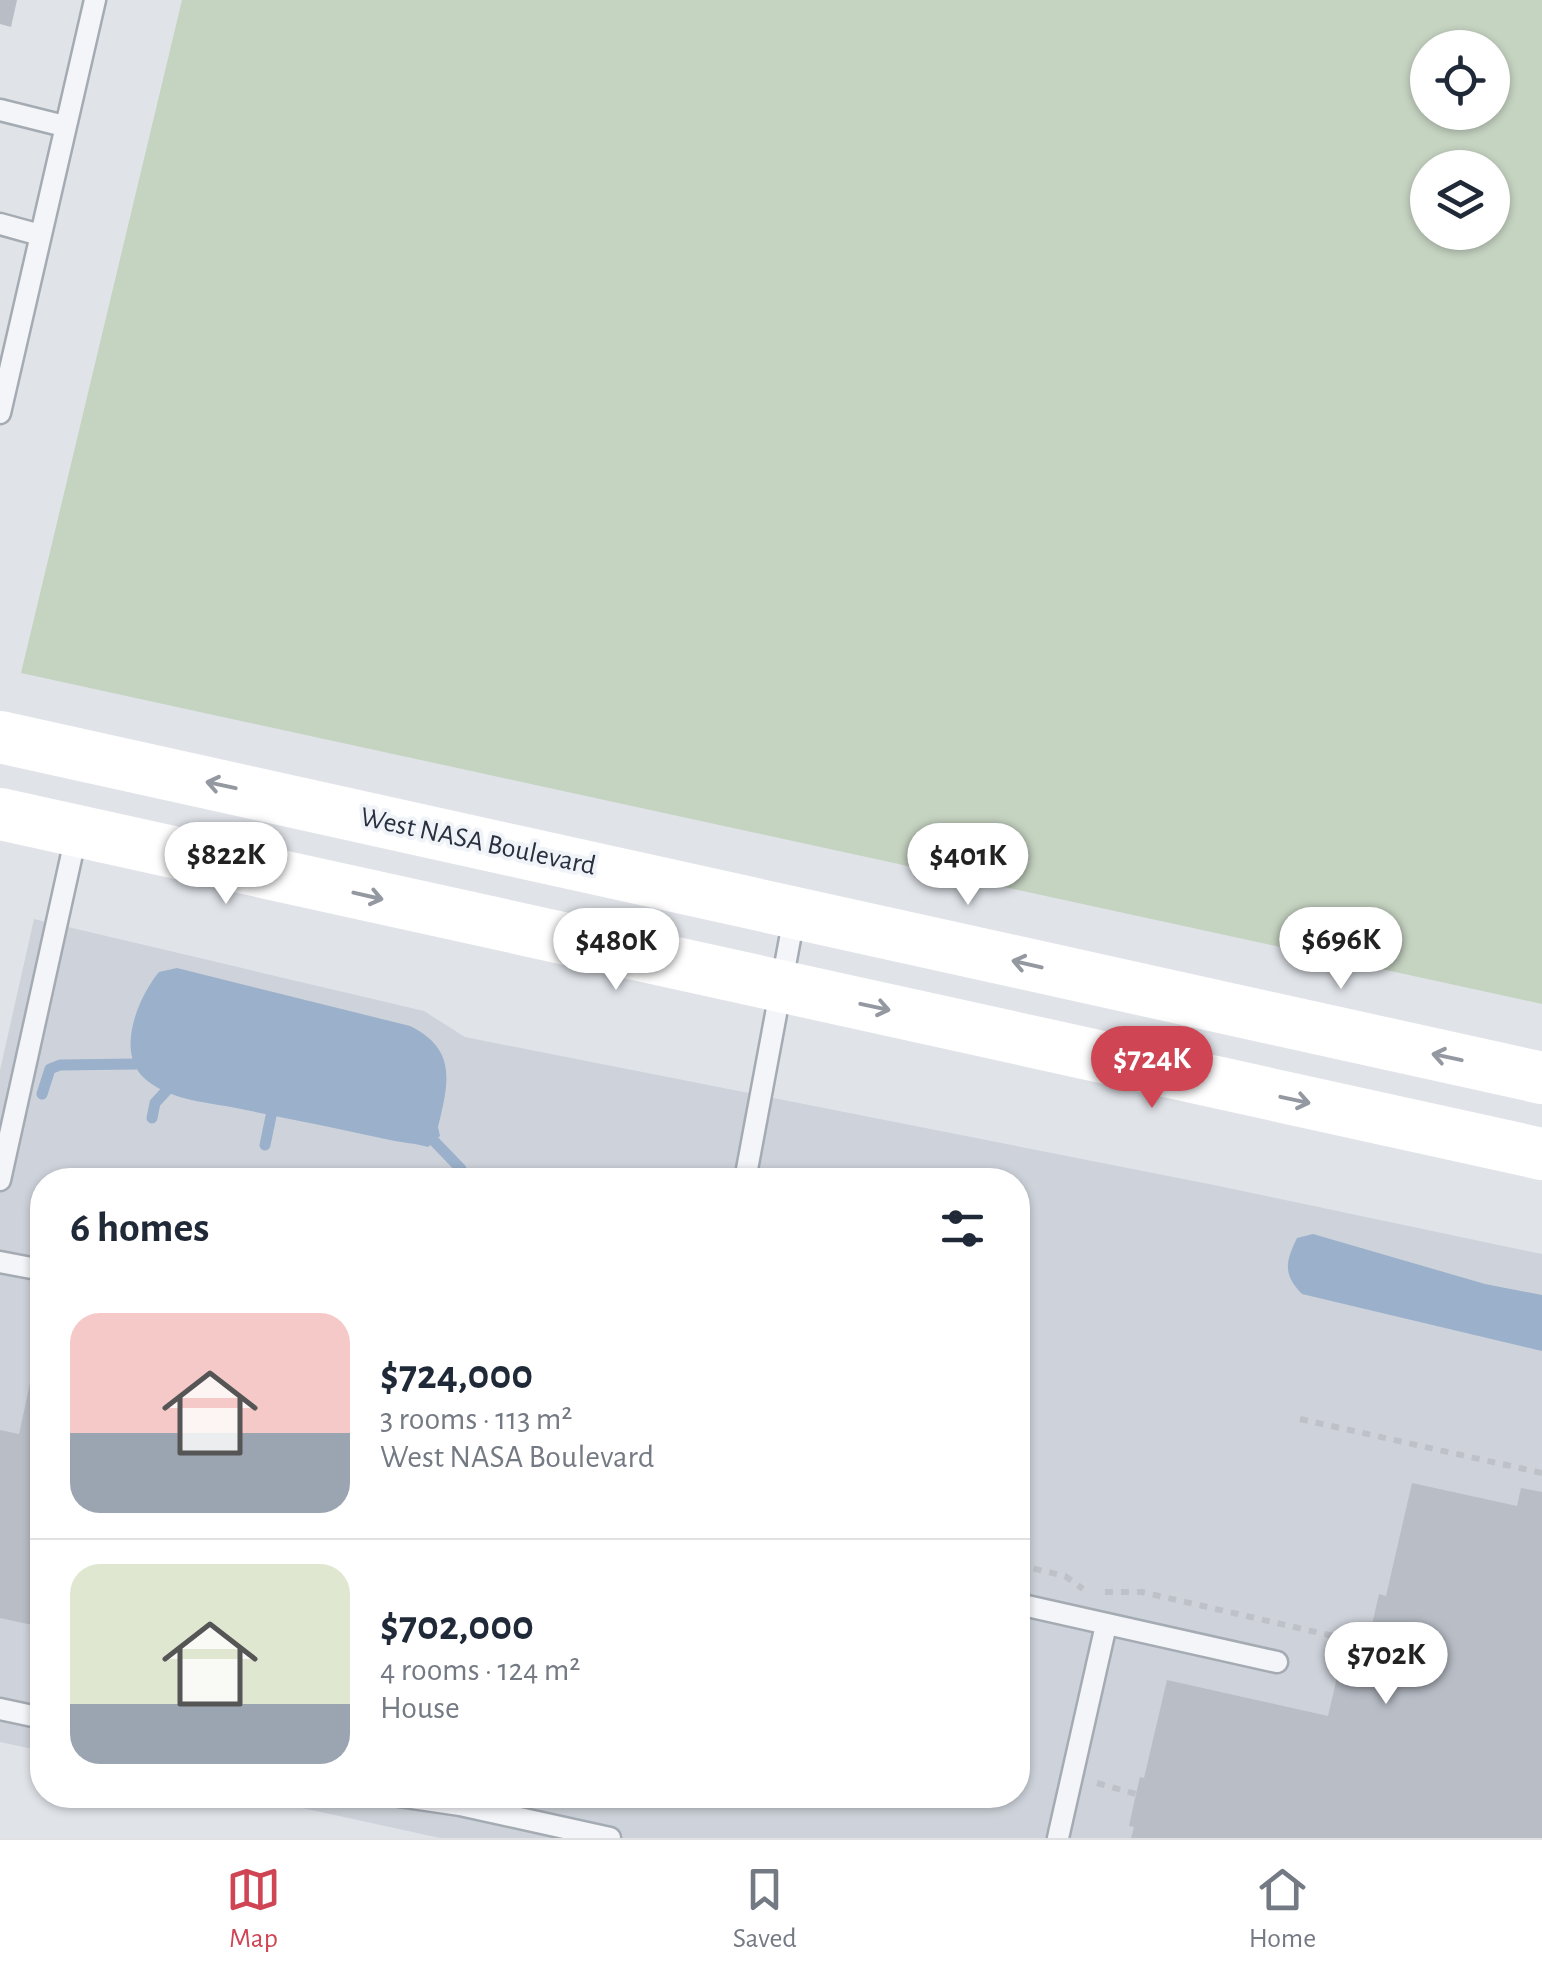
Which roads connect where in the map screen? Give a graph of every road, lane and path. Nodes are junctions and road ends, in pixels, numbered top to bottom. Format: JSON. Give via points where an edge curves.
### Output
{"nodes":[{"id":1,"x":95,"y":0,"type":"edge"},
{"id":2,"x":0,"y":110,"type":"edge"},
{"id":3,"x":64,"y":126,"type":"junction"},
{"id":4,"x":0,"y":224,"type":"edge"},
{"id":5,"x":40,"y":234,"type":"junction"},
{"id":6,"x":0,"y":413,"type":"edge"},
{"id":7,"x":0,"y":737,"type":"edge"},
{"id":8,"x":0,"y":814,"type":"edge"},
{"id":9,"x":78,"y":832,"type":"junction"},
{"id":10,"x":795,"y":911,"type":"junction"},
{"id":11,"x":780,"y":986,"type":"junction"},
{"id":12,"x":1542,"y":1078,"type":"edge"},
{"id":13,"x":1542,"y":1154,"type":"edge"},
{"id":14,"x":747,"y":1168,"type":"edge"},
{"id":15,"x":0,"y":1180,"type":"edge"},
{"id":16,"x":0,"y":1262,"type":"edge"},
{"id":17,"x":30,"y":1268,"type":"edge"},
{"id":18,"x":1300,"y":1419,"type":"dead end"},
{"id":19,"x":1542,"y":1474,"type":"edge"},
{"id":20,"x":1030,"y":1568,"type":"edge"},
{"id":21,"x":1088,"y":1592,"type":"dead end"},
{"id":22,"x":1101,"y":1592,"type":"dead end"},
{"id":23,"x":1030,"y":1607,"type":"edge"},
{"id":24,"x":1106,"y":1625,"type":"junction"},
{"id":25,"x":1368,"y":1644,"type":"dead end"},
{"id":26,"x":1276,"y":1662,"type":"dead end"},
{"id":27,"x":0,"y":1708,"type":"edge"},
{"id":28,"x":30,"y":1715,"type":"edge"},
{"id":29,"x":1096,"y":1783,"type":"dead end"},
{"id":30,"x":1136,"y":1794,"type":"dead end"},
{"id":31,"x":474,"y":1808,"type":"edge"},
{"id":32,"x":610,"y":1838,"type":"edge"},
{"id":33,"x":1058,"y":1838,"type":"edge"}],
"edges":[{"from":1,"to":3,"type":"lane"},
{"from":2,"to":3,"type":"lane"},
{"from":3,"to":5,"type":"lane"},
{"from":4,"to":5,"type":"lane"},
{"from":5,"to":6,"type":"lane"},
{"from":10,"to":7,"type":"main road","name":"West NASA Boulevard","one_way":true},
{"from":8,"to":9,"type":"main road"},
{"from":9,"to":11,"type":"main road","one_way":true},
{"from":9,"to":15,"type":"lane"},
{"from":10,"to":11,"type":"lane"},
{"from":12,"to":10,"type":"main road","name":"West NASA Boulevard","one_way":true},
{"from":11,"to":13,"type":"main road","one_way":true},
{"from":11,"to":14,"type":"lane"},
{"from":16,"to":17,"type":"lane"},
{"from":18,"to":19,"type":"path"},
{"from":20,"to":21,"type":"path","via":[[1064,1576]]},
{"from":22,"to":25,"type":"path","via":[[1142,1592]]},
{"from":23,"to":24,"type":"lane"},
{"from":24,"to":26,"type":"lane"},
{"from":24,"to":33,"type":"lane"},
{"from":27,"to":28,"type":"lane"},
{"from":29,"to":30,"type":"path"},
{"from":31,"to":32,"type":"lane"}]}
